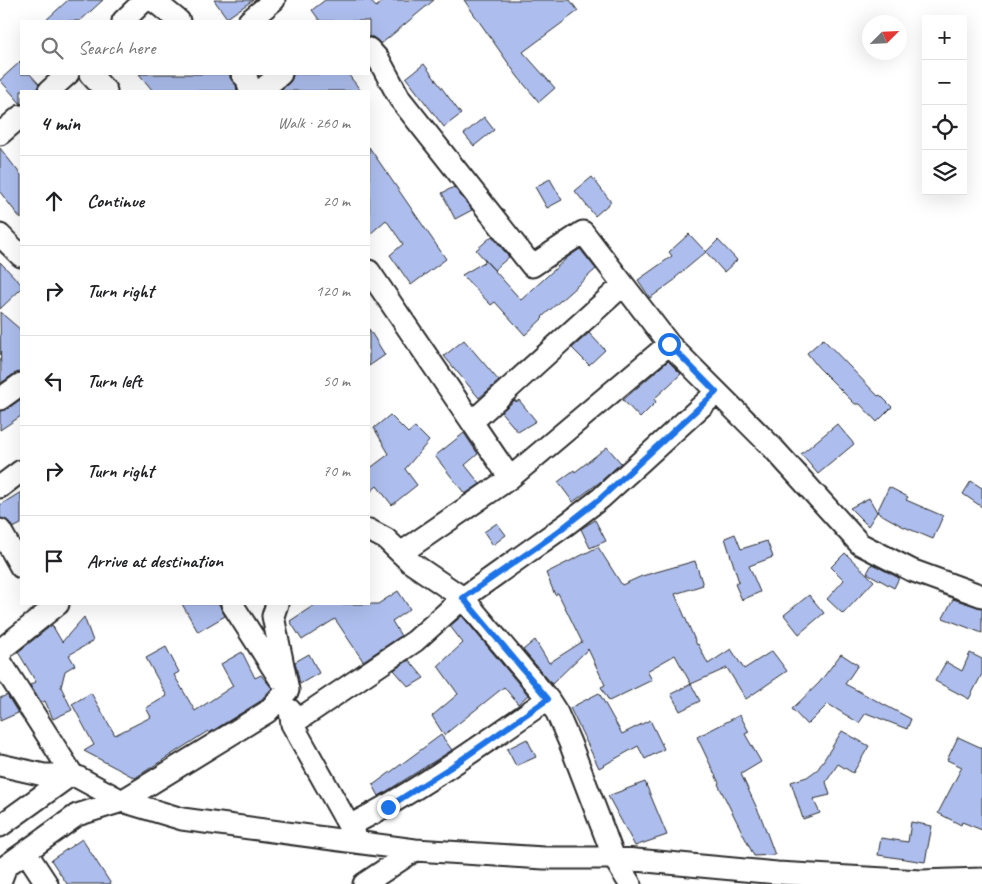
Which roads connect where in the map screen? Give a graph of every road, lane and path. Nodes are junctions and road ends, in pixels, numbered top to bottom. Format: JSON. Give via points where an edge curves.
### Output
{"nodes":[{"id":1,"x":145,"y":0,"type":"edge"},
{"id":2,"x":153,"y":0,"type":"edge"},
{"id":3,"x":274,"y":0,"type":"edge"},
{"id":4,"x":124,"y":20,"type":"edge"},
{"id":5,"x":178,"y":20,"type":"edge"},
{"id":6,"x":250,"y":20,"type":"edge"},
{"id":7,"x":370,"y":50,"type":"edge"},
{"id":8,"x":67,"y":75,"type":"edge"},
{"id":9,"x":91,"y":75,"type":"edge"},
{"id":10,"x":243,"y":75,"type":"edge"},
{"id":11,"x":280,"y":75,"type":"edge"},
{"id":12,"x":50,"y":90,"type":"edge"},
{"id":13,"x":105,"y":90,"type":"edge"},
{"id":14,"x":250,"y":90,"type":"edge"},
{"id":15,"x":261,"y":90,"type":"edge"},
{"id":16,"x":20,"y":119,"type":"edge"},
{"id":17,"x":0,"y":134,"type":"edge"},
{"id":18,"x":0,"y":235,"type":"edge"},
{"id":19,"x":20,"y":255,"type":"edge"},
{"id":20,"x":370,"y":272,"type":"edge"},
{"id":21,"x":623,"y":285,"type":"junction"},
{"id":22,"x":669,"y":344,"type":"junction"},
{"id":23,"x":20,"y":385,"type":"edge"},
{"id":24,"x":716,"y":392,"type":"junction"},
{"id":25,"x":0,"y":398,"type":"edge"},
{"id":26,"x":472,"y":421,"type":"junction"},
{"id":27,"x":20,"y":471,"type":"edge"},
{"id":28,"x":510,"y":478,"type":"junction"},
{"id":29,"x":0,"y":488,"type":"edge"},
{"id":30,"x":0,"y":530,"type":"edge"},
{"id":31,"x":370,"y":531,"type":"edge"},
{"id":32,"x":401,"y":553,"type":"junction"},
{"id":33,"x":20,"y":565,"type":"edge"},
{"id":34,"x":982,"y":596,"type":"edge"},
{"id":35,"x":463,"y":598,"type":"junction"},
{"id":36,"x":233,"y":605,"type":"edge"},
{"id":37,"x":277,"y":605,"type":"edge"},
{"id":38,"x":49,"y":606,"type":"edge"},
{"id":39,"x":0,"y":656,"type":"edge"},
{"id":40,"x":0,"y":661,"type":"edge"},
{"id":41,"x":288,"y":690,"type":"junction"},
{"id":42,"x":548,"y":699,"type":"junction"},
{"id":43,"x":292,"y":724,"type":"junction"},
{"id":44,"x":0,"y":765,"type":"edge"},
{"id":45,"x":72,"y":774,"type":"junction"},
{"id":46,"x":122,"y":801,"type":"junction"},
{"id":47,"x":0,"y":826,"type":"edge"},
{"id":48,"x":354,"y":834,"type":"junction"},
{"id":49,"x":415,"y":850,"type":"junction"},
{"id":50,"x":26,"y":852,"type":"junction"},
{"id":51,"x":614,"y":858,"type":"junction"},
{"id":52,"x":781,"y":879,"type":"edge"},
{"id":53,"x":982,"y":879,"type":"edge"},
{"id":54,"x":861,"y":881,"type":"edge"},
{"id":55,"x":0,"y":882,"type":"edge"},
{"id":56,"x":47,"y":884,"type":"edge"},
{"id":57,"x":364,"y":884,"type":"edge"},
{"id":58,"x":630,"y":884,"type":"edge"}],
"edges":[{"from":1,"to":4,"type":"street"},
{"from":2,"to":5,"type":"street"},
{"from":3,"to":6,"type":"street"},
{"from":7,"to":21,"type":"street","via":[[400,99],[532,266],[584,232]]},
{"from":8,"to":12,"type":"street"},
{"from":9,"to":13,"type":"street"},
{"from":10,"to":14,"type":"street"},
{"from":11,"to":15,"type":"street"},
{"from":16,"to":17,"type":"street"},
{"from":18,"to":19,"type":"street"},
{"from":20,"to":26,"type":"street"},
{"from":21,"to":22,"type":"street"},
{"from":21,"to":26,"type":"street"},
{"from":22,"to":24,"type":"street"},
{"from":22,"to":28,"type":"street"},
{"from":23,"to":25,"type":"street"},
{"from":24,"to":34,"type":"street","via":[[773,448],[860,544],[911,570]]},
{"from":24,"to":35,"type":"street","via":[[601,498]]},
{"from":26,"to":28,"type":"street"},
{"from":27,"to":29,"type":"street"},
{"from":28,"to":32,"type":"street"},
{"from":30,"to":33,"type":"street"},
{"from":31,"to":32,"type":"street","via":[[386,539]]},
{"from":32,"to":35,"type":"street"},
{"from":35,"to":42,"type":"street"},
{"from":35,"to":43,"type":"street","via":[[415,641]]},
{"from":36,"to":41,"type":"street"},
{"from":37,"to":41,"type":"street","via":[[273,616]]},
{"from":38,"to":39,"type":"street","via":[[3,648]]},
{"from":40,"to":45,"type":"street"},
{"from":41,"to":43,"type":"street"},
{"from":41,"to":46,"type":"street","via":[[267,712]]},
{"from":42,"to":48,"type":"street","via":[[388,807]]},
{"from":42,"to":51,"type":"street","via":[[570,743]]},
{"from":43,"to":48,"type":"street"},
{"from":44,"to":45,"type":"street","via":[[44,775]]},
{"from":45,"to":46,"type":"street"},
{"from":45,"to":47,"type":"street"},
{"from":46,"to":48,"type":"street","via":[[182,819]]},
{"from":46,"to":50,"type":"street","via":[[77,816]]},
{"from":48,"to":49,"type":"street"},
{"from":49,"to":51,"type":"street","via":[[544,858]]},
{"from":49,"to":57,"type":"street"},
{"from":50,"to":55,"type":"street","via":[[6,866]]},
{"from":50,"to":56,"type":"street"},
{"from":51,"to":52,"type":"street"},
{"from":51,"to":58,"type":"street"},
{"from":52,"to":54,"type":"street"},
{"from":53,"to":54,"type":"street"}]}
